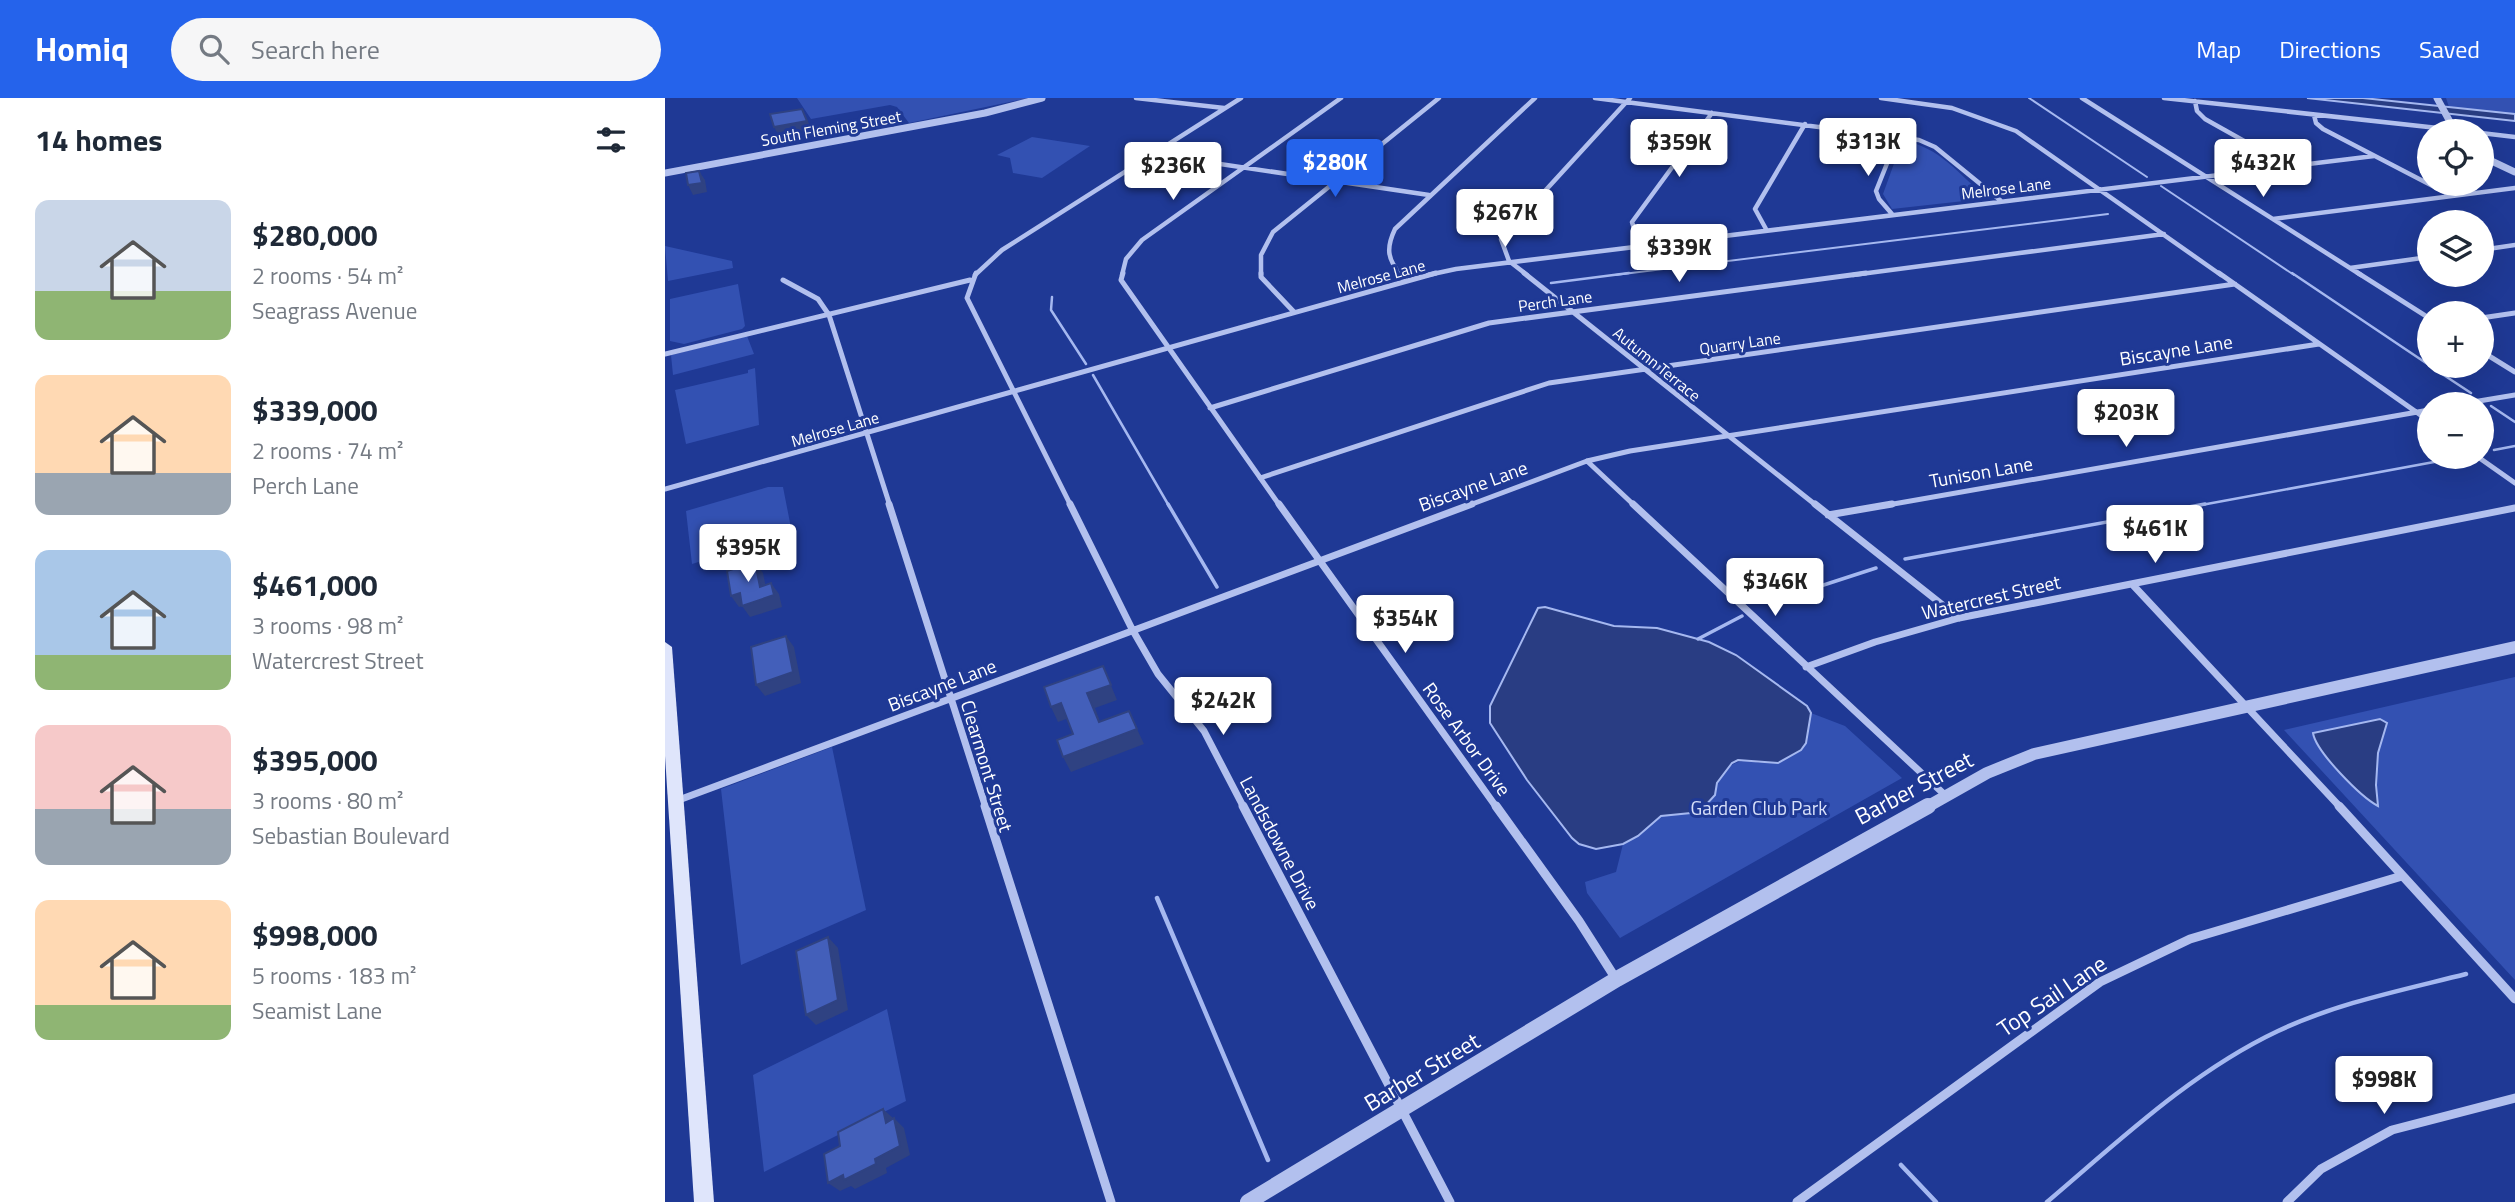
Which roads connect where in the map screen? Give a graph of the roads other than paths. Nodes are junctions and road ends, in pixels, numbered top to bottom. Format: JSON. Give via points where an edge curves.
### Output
{"nodes":[{"id":1,"x":1042,"y":98,"type":"edge"},
{"id":2,"x":1136,"y":98,"type":"edge"},
{"id":3,"x":1241,"y":98,"type":"edge"},
{"id":4,"x":1341,"y":98,"type":"edge"},
{"id":5,"x":1439,"y":98,"type":"edge"},
{"id":6,"x":1535,"y":98,"type":"edge"},
{"id":7,"x":1595,"y":98,"type":"edge"},
{"id":8,"x":1881,"y":98,"type":"edge"},
{"id":9,"x":2082,"y":98,"type":"edge"},
{"id":10,"x":2164,"y":98,"type":"edge"},
{"id":11,"x":2437,"y":98,"type":"edge"},
{"id":12,"x":1628,"y":100,"type":"edge"},
{"id":13,"x":2195,"y":101,"type":"junction"},
{"id":14,"x":1225,"y":108,"type":"junction"},
{"id":15,"x":1712,"y":113,"type":"junction"},
{"id":16,"x":2314,"y":115,"type":"junction"},
{"id":17,"x":2449,"y":119,"type":"edge"},
{"id":18,"x":1805,"y":124,"type":"junction"},
{"id":19,"x":2417,"y":127,"type":"edge"},
{"id":20,"x":2494,"y":135,"type":"edge"},
{"id":21,"x":1898,"y":136,"type":"junction"},
{"id":22,"x":2515,"y":137,"type":"edge"},
{"id":23,"x":1153,"y":154,"type":"junction"},
{"id":24,"x":2374,"y":156,"type":"junction"},
{"id":25,"x":2494,"y":162,"type":"edge"},
{"id":26,"x":2288,"y":166,"type":"junction"},
{"id":27,"x":1243,"y":167,"type":"junction"},
{"id":28,"x":2515,"y":172,"type":"edge"},
{"id":29,"x":665,"y":173,"type":"edge"},
{"id":30,"x":2204,"y":177,"type":"junction"},
{"id":31,"x":2417,"y":178,"type":"edge"},
{"id":32,"x":1337,"y":181,"type":"junction"},
{"id":33,"x":2515,"y":188,"type":"edge"},
{"id":34,"x":2099,"y":189,"type":"junction"},
{"id":35,"x":2494,"y":191,"type":"edge"},
{"id":36,"x":1429,"y":195,"type":"junction"},
{"id":37,"x":2451,"y":196,"type":"edge"},
{"id":38,"x":2000,"y":200,"type":"junction"},
{"id":39,"x":1892,"y":214,"type":"junction"},
{"id":40,"x":2271,"y":219,"type":"junction"},
{"id":41,"x":1766,"y":229,"type":"junction"},
{"id":42,"x":2164,"y":234,"type":"junction"},
{"id":43,"x":1639,"y":245,"type":"junction"},
{"id":44,"x":2515,"y":245,"type":"edge"},
{"id":45,"x":2494,"y":248,"type":"edge"},
{"id":46,"x":2417,"y":259,"type":"edge"},
{"id":47,"x":1509,"y":261,"type":"junction"},
{"id":48,"x":2350,"y":268,"type":"junction"},
{"id":49,"x":783,"y":279,"type":"dead end"},
{"id":50,"x":970,"y":280,"type":"junction"},
{"id":51,"x":1405,"y":281,"type":"junction"},
{"id":52,"x":2235,"y":284,"type":"junction"},
{"id":53,"x":2417,"y":310,"type":"edge"},
{"id":54,"x":1570,"y":311,"type":"junction"},
{"id":55,"x":1294,"y":312,"type":"junction"},
{"id":56,"x":2515,"y":313,"type":"edge"},
{"id":57,"x":829,"y":314,"type":"junction"},
{"id":58,"x":2494,"y":316,"type":"edge"},
{"id":59,"x":2319,"y":344,"type":"junction"},
{"id":60,"x":1167,"y":348,"type":"junction"},
{"id":61,"x":665,"y":354,"type":"edge"},
{"id":62,"x":2494,"y":359,"type":"edge"},
{"id":63,"x":1644,"y":369,"type":"junction"},
{"id":64,"x":2515,"y":372,"type":"edge"},
{"id":65,"x":1014,"y":391,"type":"junction"},
{"id":66,"x":2515,"y":395,"type":"edge"},
{"id":67,"x":2494,"y":398,"type":"edge"},
{"id":68,"x":1210,"y":408,"type":"junction"},
{"id":69,"x":2417,"y":412,"type":"joint"},
{"id":70,"x":865,"y":433,"type":"junction"},
{"id":71,"x":1727,"y":436,"type":"junction"},
{"id":72,"x":1587,"y":461,"type":"junction"},
{"id":73,"x":2494,"y":468,"type":"edge"},
{"id":74,"x":1261,"y":478,"type":"junction"},
{"id":75,"x":2515,"y":483,"type":"edge"},
{"id":76,"x":665,"y":489,"type":"edge"},
{"id":77,"x":2515,"y":508,"type":"edge"},
{"id":78,"x":1828,"y":515,"type":"junction"},
{"id":79,"x":1320,"y":559,"type":"junction"},
{"id":80,"x":2132,"y":584,"type":"junction"},
{"id":81,"x":1959,"y":618,"type":"junction"},
{"id":82,"x":1132,"y":629,"type":"junction"},
{"id":83,"x":665,"y":647,"type":"edge"},
{"id":84,"x":2515,"y":647,"type":"edge"},
{"id":85,"x":1806,"y":667,"type":"junction"},
{"id":86,"x":950,"y":699,"type":"junction"},
{"id":87,"x":2248,"y":706,"type":"junction"},
{"id":88,"x":1945,"y":795,"type":"junction"},
{"id":89,"x":676,"y":801,"type":"junction"},
{"id":90,"x":2402,"y":876,"type":"junction"},
{"id":91,"x":1617,"y":979,"type":"junction"},
{"id":92,"x":2515,"y":999,"type":"edge"},
{"id":93,"x":2515,"y":1098,"type":"edge"},
{"id":94,"x":1402,"y":1111,"type":"junction"},
{"id":95,"x":703,"y":1202,"type":"edge"},
{"id":96,"x":1111,"y":1202,"type":"edge"},
{"id":97,"x":1248,"y":1202,"type":"edge"},
{"id":98,"x":1450,"y":1202,"type":"edge"},
{"id":99,"x":1797,"y":1202,"type":"edge"},
{"id":100,"x":2287,"y":1202,"type":"edge"}],
"edges":[{"from":1,"to":29,"type":"street","name":"South Fleming Street","via":[[985,113]]},
{"from":2,"to":14,"type":"street"},
{"from":3,"to":14,"type":"street"},
{"from":4,"to":27,"type":"street","name":"Rose Arbor Drive"},
{"from":5,"to":32,"type":"street"},
{"from":6,"to":36,"type":"street"},
{"from":7,"to":12,"type":"street"},
{"from":8,"to":34,"type":"street","via":[[1952,108],[2016,131]]},
{"from":9,"to":30,"type":"street"},
{"from":10,"to":13,"type":"street"},
{"from":11,"to":17,"type":"street"},
{"from":12,"to":15,"type":"street"},
{"from":12,"to":47,"type":"street","via":[[1501,239]]},
{"from":13,"to":16,"type":"street"},
{"from":13,"to":26,"type":"street","via":[[2205,119]]},
{"from":14,"to":23,"type":"street"},
{"from":15,"to":18,"type":"street"},
{"from":15,"to":43,"type":"street","via":[[1632,222]]},
{"from":16,"to":19,"type":"street"},
{"from":16,"to":24,"type":"street","via":[[2323,130]]},
{"from":18,"to":21,"type":"street"},
{"from":18,"to":41,"type":"street","via":[[1755,209]]},
{"from":20,"to":22,"type":"street"},
{"from":21,"to":38,"type":"street","via":[[1935,148]]},
{"from":21,"to":39,"type":"street","via":[[1876,191]]},
{"from":23,"to":27,"type":"street"},
{"from":23,"to":50,"type":"street","via":[[1002,250]]},
{"from":24,"to":26,"type":"street","name":"Melrose Lane"},
{"from":24,"to":31,"type":"street"},
{"from":25,"to":28,"type":"street"},
{"from":26,"to":30,"type":"street","name":"Melrose Lane"},
{"from":27,"to":32,"type":"street"},
{"from":27,"to":60,"type":"street","name":"Rose Arbor Drive","via":[[1142,240],[1126,259],[1121,280]]},
{"from":30,"to":34,"type":"street","name":"Melrose Lane"},
{"from":30,"to":40,"type":"street"},
{"from":32,"to":36,"type":"street"},
{"from":32,"to":55,"type":"street","via":[[1273,232],[1261,255],[1261,276]]},
{"from":33,"to":35,"type":"street"},
{"from":34,"to":38,"type":"street","name":"Melrose Lane"},
{"from":34,"to":42,"type":"street"},
{"from":36,"to":51,"type":"street","via":[[1395,229],[1387,244],[1388,260]]},
{"from":37,"to":40,"type":"street"},
{"from":38,"to":39,"type":"street","name":"Melrose Lane"},
{"from":39,"to":41,"type":"street","name":"Melrose Lane"},
{"from":40,"to":48,"type":"street"},
{"from":41,"to":43,"type":"street","name":"Melrose Lane"},
{"from":42,"to":52,"type":"street"},
{"from":42,"to":54,"type":"street","name":"Perch Lane"},
{"from":43,"to":47,"type":"street","name":"Melrose Lane"},
{"from":44,"to":45,"type":"street"},
{"from":46,"to":48,"type":"street"},
{"from":47,"to":51,"type":"street","name":"Melrose Lane"},
{"from":47,"to":54,"type":"street","name":"Autumn Terrace"},
{"from":48,"to":53,"type":"street"},
{"from":49,"to":57,"type":"street","via":[[818,299]]},
{"from":50,"to":57,"type":"street"},
{"from":50,"to":65,"type":"street","name":"Landsdowne Drive","via":[[967,298]]},
{"from":51,"to":55,"type":"street","name":"Melrose Lane"},
{"from":52,"to":59,"type":"street"},
{"from":52,"to":63,"type":"street","name":"Quarry Lane"},
{"from":54,"to":63,"type":"street","name":"Autumn Terrace"},
{"from":54,"to":68,"type":"street","name":"Perch Lane","via":[[1489,323]]},
{"from":55,"to":60,"type":"street","name":"Melrose Lane"},
{"from":56,"to":58,"type":"street"},
{"from":57,"to":61,"type":"street"},
{"from":57,"to":70,"type":"street","name":"Clearmont Street"},
{"from":59,"to":69,"type":"street"},
{"from":59,"to":71,"type":"street","name":"Biscayne Lane"},
{"from":60,"to":65,"type":"street","name":"Melrose Lane"},
{"from":60,"to":68,"type":"street","name":"Rose Arbor Drive"},
{"from":62,"to":64,"type":"street"},
{"from":63,"to":71,"type":"street","name":"Autumn Terrace"},
{"from":63,"to":74,"type":"street","name":"Quarry Lane","via":[[1521,390]]},
{"from":65,"to":70,"type":"street","name":"Melrose Lane"},
{"from":65,"to":82,"type":"street","name":"Landsdowne Drive"},
{"from":66,"to":67,"type":"street"},
{"from":68,"to":74,"type":"street","name":"Rose Arbor Drive"},
{"from":69,"to":78,"type":"street","name":"Tunison Lane"},
{"from":70,"to":76,"type":"street","name":"Melrose Lane"},
{"from":70,"to":86,"type":"street","name":"Clearmont Street"},
{"from":71,"to":72,"type":"street","name":"Biscayne Lane"},
{"from":71,"to":78,"type":"street","name":"Autumn Terrace"},
{"from":72,"to":79,"type":"street","name":"Biscayne Lane"},
{"from":72,"to":85,"type":"street"},
{"from":73,"to":75,"type":"street"},
{"from":74,"to":79,"type":"street","name":"Rose Arbor Drive"},
{"from":77,"to":80,"type":"street","name":"Watercrest Street"},
{"from":78,"to":81,"type":"street","name":"Autumn Terrace"},
{"from":79,"to":82,"type":"street","name":"Biscayne Lane"},
{"from":79,"to":91,"type":"street","name":"Rose Arbor Drive"},
{"from":80,"to":81,"type":"street","name":"Watercrest Street"},
{"from":80,"to":87,"type":"street"},
{"from":81,"to":85,"type":"street","name":"Watercrest Street"},
{"from":82,"to":86,"type":"street","name":"Biscayne Lane"},
{"from":82,"to":94,"type":"street","name":"Landsdowne Drive","via":[[1157,674],[1204,732]]},
{"from":83,"to":89,"type":"main road"},
{"from":84,"to":87,"type":"street","name":"Barber Street"},
{"from":85,"to":88,"type":"street"},
{"from":86,"to":89,"type":"street","name":"Biscayne Lane"},
{"from":86,"to":96,"type":"street","name":"Clearmont Street"},
{"from":87,"to":88,"type":"street","name":"Barber Street","via":[[2035,754]]},
{"from":87,"to":90,"type":"street"},
{"from":88,"to":91,"type":"street","name":"Barber Street"},
{"from":89,"to":95,"type":"main road"},
{"from":90,"to":92,"type":"street"},
{"from":90,"to":99,"type":"street","name":"Top Sail Lane","via":[[2190,939],[2100,982]]},
{"from":91,"to":94,"type":"street","name":"Barber Street"},
{"from":93,"to":100,"type":"street","via":[[2392,1130],[2321,1169]]},
{"from":94,"to":97,"type":"street","name":"Barber Street"},
{"from":94,"to":98,"type":"street","name":"Landsdowne Drive"}]}
